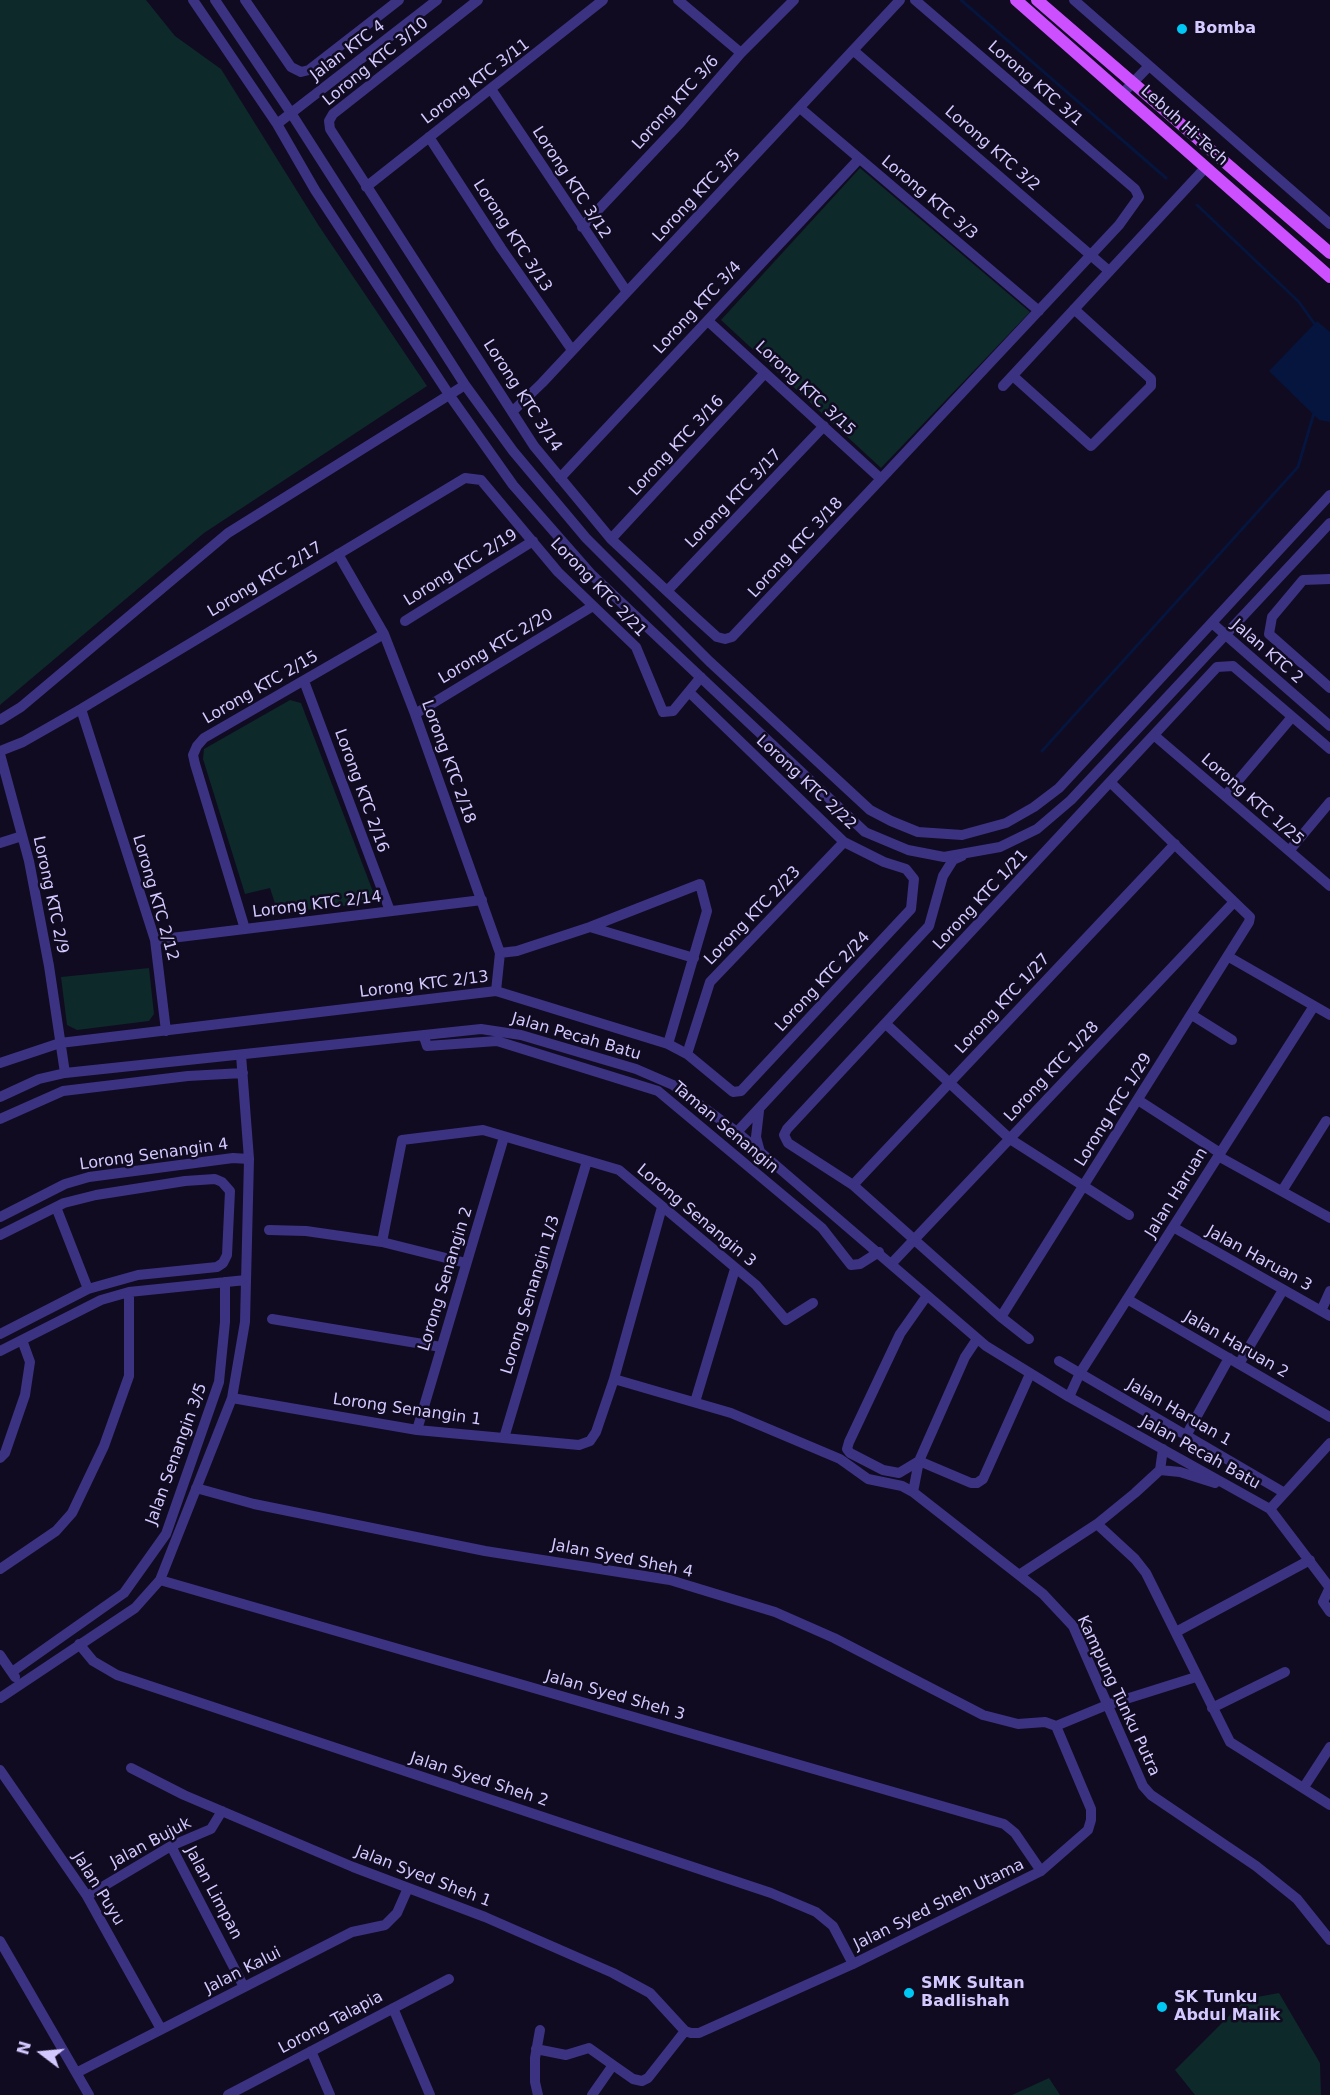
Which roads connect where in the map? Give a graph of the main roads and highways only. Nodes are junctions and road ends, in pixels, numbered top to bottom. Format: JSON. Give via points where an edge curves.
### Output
{"nodes":[{"id":1,"x":1016,"y":0,"type":"edge"},
{"id":2,"x":1037,"y":0,"type":"edge"},
{"id":3,"x":1330,"y":253,"type":"edge"},
{"id":4,"x":1330,"y":277,"type":"edge"}],
"edges":[{"from":1,"to":4,"type":"main road","name":"Lebuh Hi-Tech"},
{"from":2,"to":3,"type":"main road","name":"Lebuh Hi-Tech"}]}
